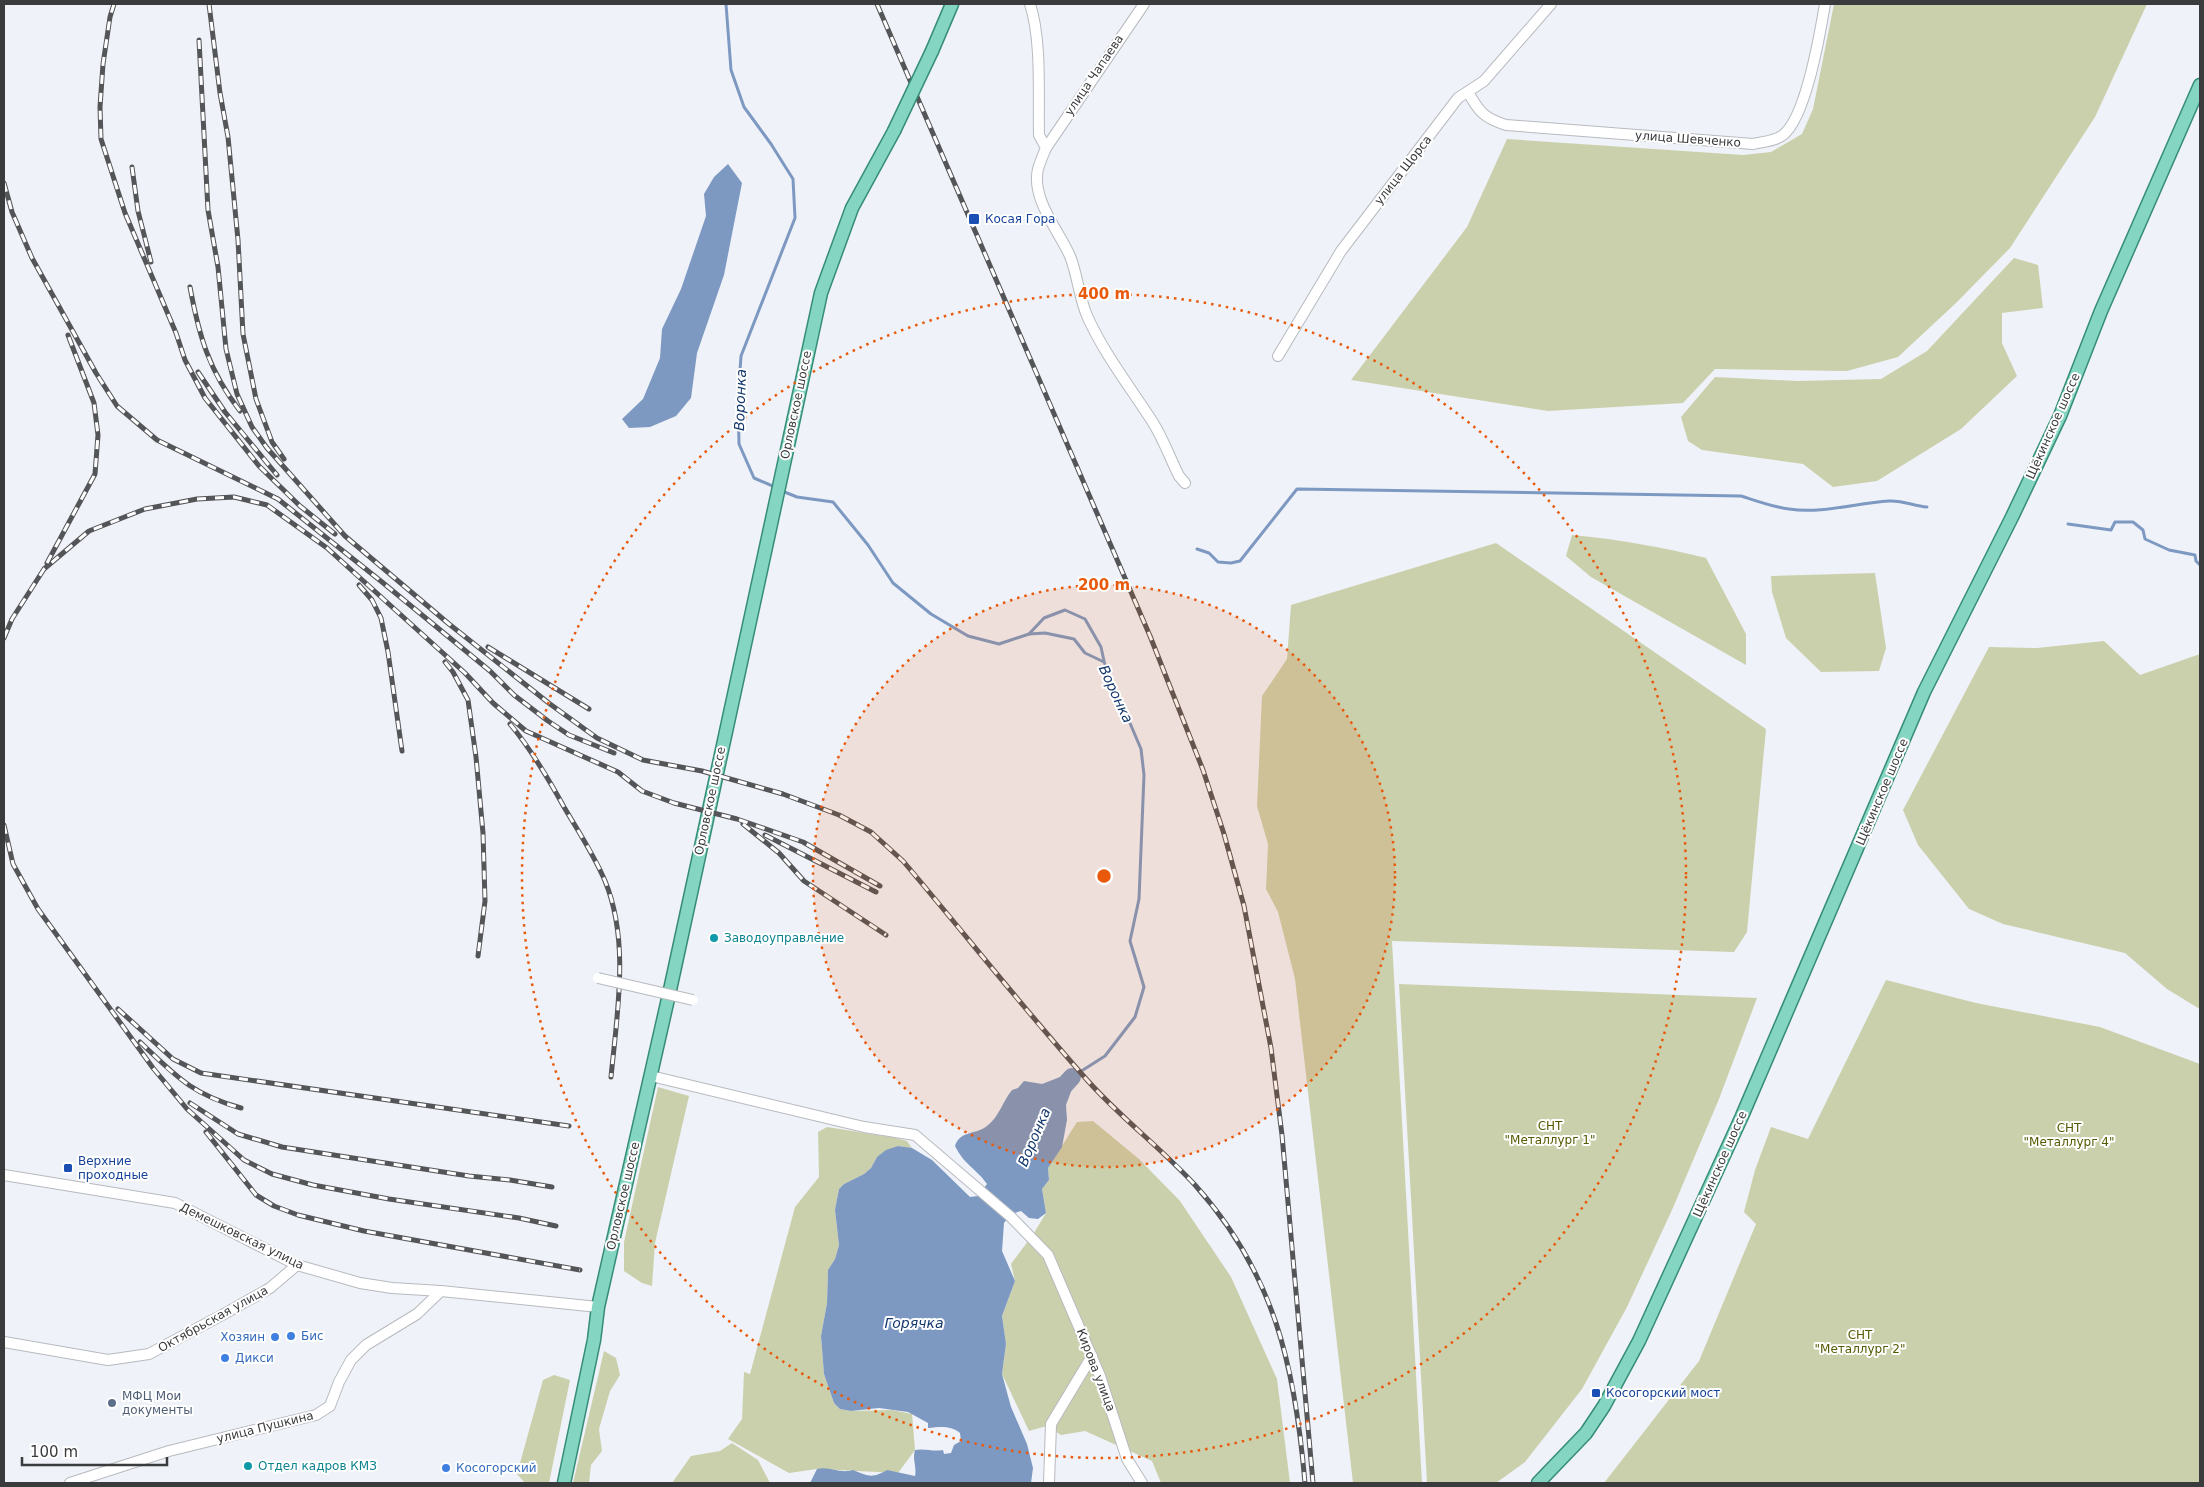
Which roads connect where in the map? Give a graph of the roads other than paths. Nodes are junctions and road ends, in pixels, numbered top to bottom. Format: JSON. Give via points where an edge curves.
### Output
{"nodes":[{"id":1,"x":952,"y":4,"type":"edge"},
{"id":2,"x":1030,"y":4,"type":"edge"},
{"id":3,"x":1144,"y":4,"type":"edge"},
{"id":4,"x":1551,"y":4,"type":"edge"},
{"id":5,"x":1825,"y":4,"type":"edge"},
{"id":6,"x":2200,"y":85,"type":"edge"},
{"id":7,"x":1468,"y":92,"type":"junction"},
{"id":8,"x":1046,"y":148,"type":"junction"},
{"id":9,"x":1278,"y":356,"type":"dead end"},
{"id":10,"x":1185,"y":483,"type":"dead end"},
{"id":11,"x":598,"y":978,"type":"dead end"},
{"id":12,"x":693,"y":1000,"type":"dead end"},
{"id":13,"x":651,"y":1076,"type":"junction"},
{"id":14,"x":4,"y":1175,"type":"edge"},
{"id":15,"x":297,"y":1265,"type":"junction"},
{"id":16,"x":441,"y":1291,"type":"junction"},
{"id":17,"x":598,"y":1307,"type":"junction"},
{"id":18,"x":4,"y":1342,"type":"edge"},
{"id":19,"x":1092,"y":1356,"type":"junction"},
{"id":20,"x":70,"y":1483,"type":"edge"},
{"id":21,"x":564,"y":1483,"type":"edge"},
{"id":22,"x":1049,"y":1483,"type":"edge"},
{"id":23,"x":1142,"y":1483,"type":"edge"},
{"id":24,"x":1538,"y":1483,"type":"edge"}],
"edges":[{"from":1,"to":13,"type":"main road","name":"Орловское шоссе","bridge":true,"via":[[894,131],[852,208],[821,293]]},
{"from":2,"to":8,"type":"street","via":[[1036,38],[1039,135]]},
{"from":3,"to":8,"type":"street","name":"улица Чапаева"},
{"from":4,"to":7,"type":"street","name":"улица Щорса","via":[[1484,81]]},
{"from":5,"to":7,"type":"street","name":"улица Шевченко","via":[[1818,44],[1791,128],[1781,137],[1753,144],[1506,125],[1490,120],[1478,110]]},
{"from":6,"to":24,"type":"main road","name":"Щёкинское шоссе","via":[[2101,311],[2060,416],[1924,692],[1742,1116],[1639,1341],[1586,1433]]},
{"from":7,"to":9,"type":"street","name":"улица Щорса","via":[[1458,98],[1341,251]]},
{"from":8,"to":10,"type":"street","name":"улица Чапаева","via":[[1038,169],[1040,194],[1044,210],[1075,268],[1082,305],[1116,370],[1153,423]]},
{"from":11,"to":12,"type":"street","bridge":true},
{"from":13,"to":17,"type":"main road","name":"Орловское шоссе"},
{"from":13,"to":19,"type":"street","name":"Кирова улица","via":[[915,1135],[1011,1217],[1048,1256]]},
{"from":14,"to":15,"type":"street","name":"Демешковская улица","via":[[175,1203]]},
{"from":15,"to":16,"type":"street","name":"Демешковская улица","via":[[360,1283]]},
{"from":15,"to":18,"type":"street","name":"Октябрьская улица","via":[[270,1288],[149,1354],[108,1360]]},
{"from":16,"to":17,"type":"street","name":"Демешковская улица"},
{"from":16,"to":20,"type":"street","name":"улица Пушкина","via":[[417,1314],[366,1345],[351,1360],[330,1406],[316,1415],[169,1450]]},
{"from":17,"to":21,"type":"main road","name":"Орловское шоссе"},
{"from":19,"to":22,"type":"street","via":[[1051,1424]]},
{"from":19,"to":23,"type":"street","name":"Кирова улица","via":[[1127,1459]]}]}
